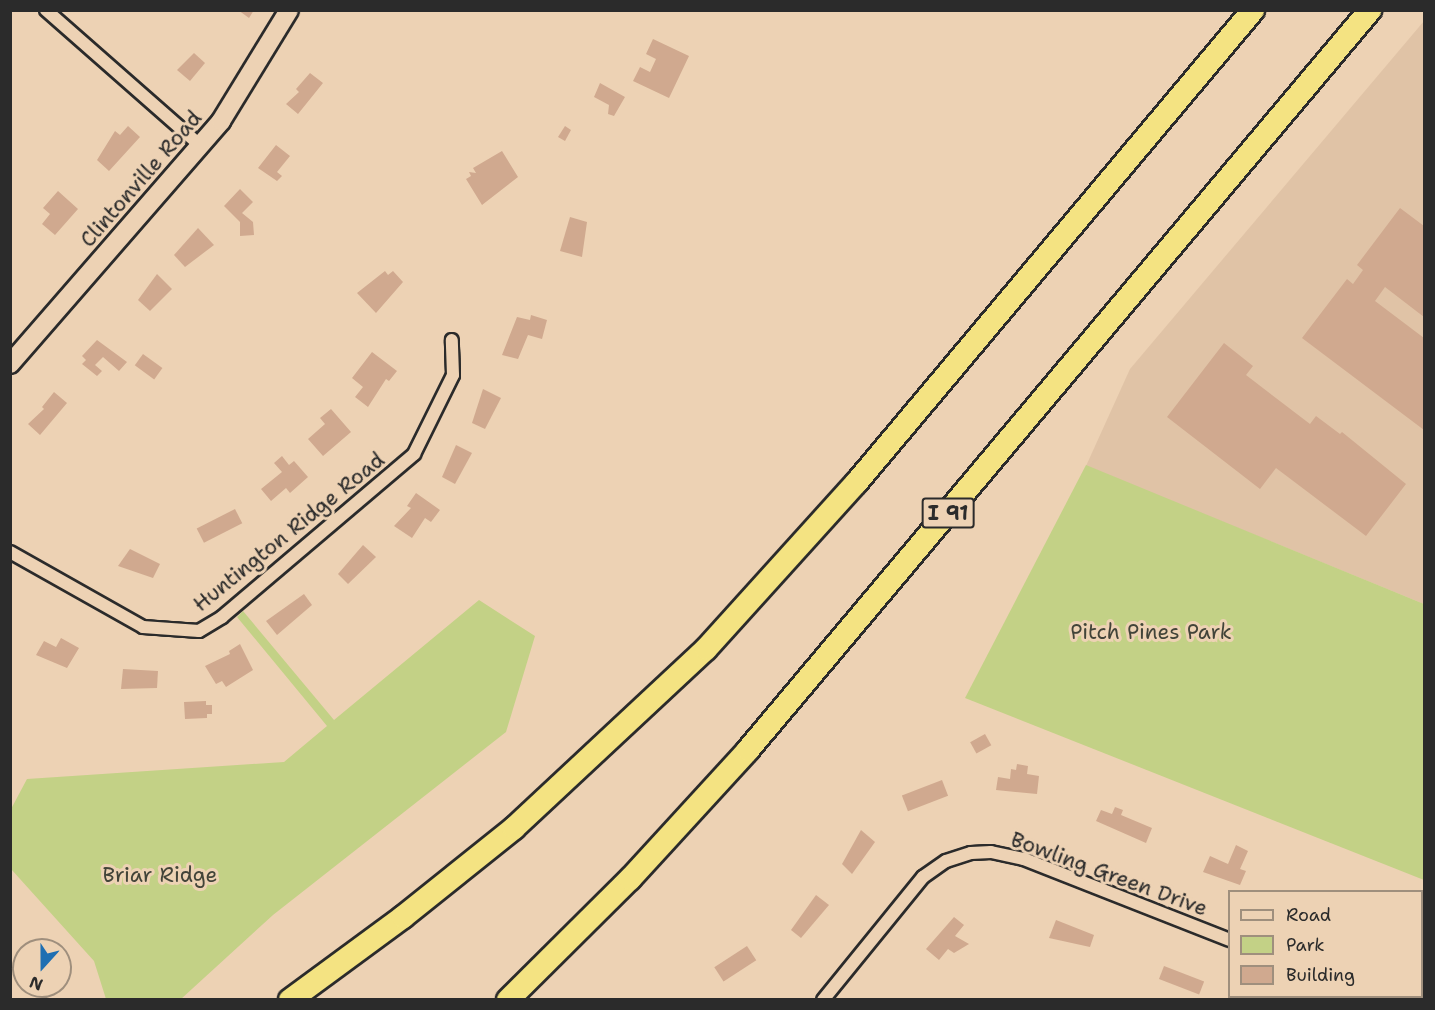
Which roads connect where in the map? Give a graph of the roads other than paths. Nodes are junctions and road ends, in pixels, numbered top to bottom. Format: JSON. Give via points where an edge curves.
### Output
{"nodes":[{"id":1,"x":46,"y":10,"type":"edge"},
{"id":2,"x":289,"y":10,"type":"edge"},
{"id":3,"x":1253,"y":10,"type":"edge"},
{"id":4,"x":1370,"y":10,"type":"edge"},
{"id":5,"x":201,"y":146,"type":"junction"},
{"id":6,"x":452,"y":340,"type":"dead end"},
{"id":7,"x":10,"y":364,"type":"edge"},
{"id":8,"x":10,"y":552,"type":"edge"},
{"id":9,"x":1228,"y":939,"type":"edge"},
{"id":10,"x":290,"y":999,"type":"edge"},
{"id":11,"x":508,"y":999,"type":"edge"},
{"id":12,"x":823,"y":999,"type":"edge"}],
"edges":[{"from":1,"to":5,"type":"street"},
{"from":2,"to":5,"type":"street","name":"Clintonville Road","via":[[243,91]]},
{"from":3,"to":10,"type":"highway","via":[[857,482],[706,649],[626,728],[492,846],[403,918]]},
{"from":4,"to":11,"type":"highway","number":"I 91","via":[[748,750],[630,879]]},
{"from":5,"to":7,"type":"street","name":"Clintonville Road"},
{"from":6,"to":8,"type":"street","name":"Huntington Ridge Road","via":[[453,375],[414,454],[222,617],[198,631],[143,627]]},
{"from":9,"to":12,"type":"street","name":"Bowling Green Drive","via":[[1024,859],[982,851],[946,861],[923,878]]}]}
